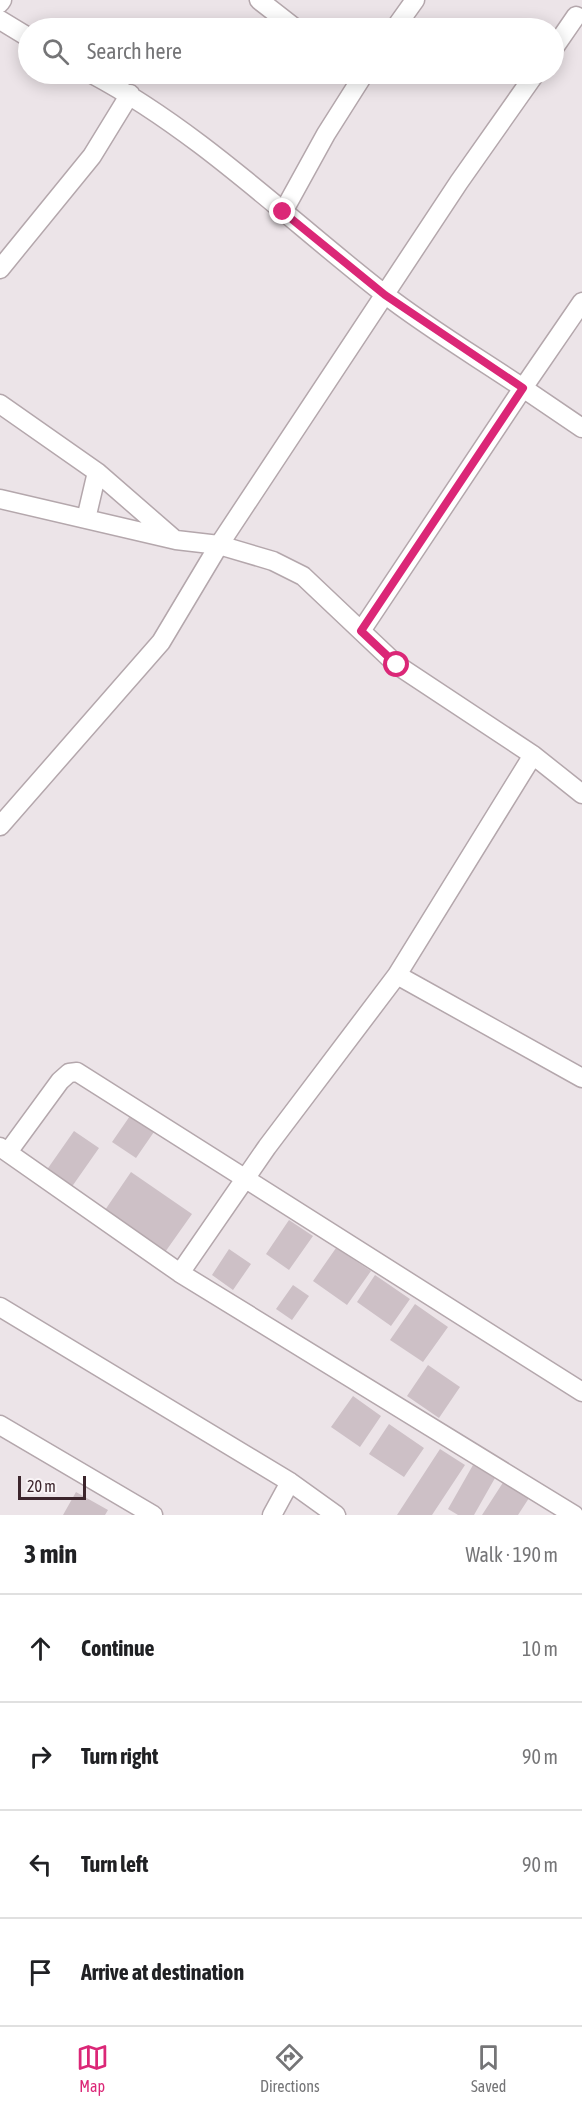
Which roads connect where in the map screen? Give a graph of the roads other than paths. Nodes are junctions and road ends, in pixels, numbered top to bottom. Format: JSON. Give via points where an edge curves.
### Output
{"nodes":[{"id":1,"x":259,"y":0,"type":"edge"},
{"id":2,"x":416,"y":0,"type":"edge"},
{"id":3,"x":580,"y":14,"type":"edge"},
{"id":4,"x":282,"y":18,"type":"edge"},
{"id":5,"x":402,"y":18,"type":"edge"},
{"id":6,"x":0,"y":20,"type":"edge"},
{"id":7,"x":18,"y":31,"type":"edge"},
{"id":8,"x":564,"y":35,"type":"edge"},
{"id":9,"x":111,"y":84,"type":"edge"},
{"id":10,"x":354,"y":84,"type":"edge"},
{"id":11,"x":528,"y":84,"type":"edge"},
{"id":12,"x":130,"y":94,"type":"junction"},
{"id":13,"x":283,"y":212,"type":"junction"},
{"id":14,"x":0,"y":269,"type":"edge"},
{"id":15,"x":385,"y":295,"type":"junction"},
{"id":16,"x":582,"y":302,"type":"edge"},
{"id":17,"x":523,"y":388,"type":"junction"},
{"id":18,"x":0,"y":404,"type":"edge"},
{"id":19,"x":582,"y":428,"type":"edge"},
{"id":20,"x":97,"y":472,"type":"junction"},
{"id":21,"x":0,"y":499,"type":"edge"},
{"id":22,"x":86,"y":519,"type":"junction"},
{"id":23,"x":176,"y":540,"type":"junction"},
{"id":24,"x":219,"y":545,"type":"junction"},
{"id":25,"x":361,"y":631,"type":"junction"},
{"id":26,"x":533,"y":755,"type":"junction"},
{"id":27,"x":582,"y":794,"type":"edge"},
{"id":28,"x":0,"y":826,"type":"edge"},
{"id":29,"x":397,"y":975,"type":"junction"},
{"id":30,"x":582,"y":1077,"type":"edge"},
{"id":31,"x":4,"y":1149,"type":"edge"},
{"id":32,"x":247,"y":1179,"type":"junction"},
{"id":33,"x":180,"y":1273,"type":"junction"},
{"id":34,"x":0,"y":1307,"type":"edge"},
{"id":35,"x":582,"y":1392,"type":"edge"},
{"id":36,"x":0,"y":1425,"type":"edge"},
{"id":37,"x":290,"y":1482,"type":"junction"},
{"id":38,"x":153,"y":1515,"type":"edge"},
{"id":39,"x":272,"y":1515,"type":"edge"},
{"id":40,"x":336,"y":1515,"type":"edge"},
{"id":41,"x":573,"y":1515,"type":"edge"}],
"edges":[{"from":1,"to":4,"type":"street"},
{"from":2,"to":5,"type":"street"},
{"from":3,"to":8,"type":"street"},
{"from":6,"to":7,"type":"street"},
{"from":9,"to":12,"type":"street"},
{"from":10,"to":13,"type":"street"},
{"from":11,"to":15,"type":"street"},
{"from":12,"to":13,"type":"street"},
{"from":12,"to":14,"type":"street","via":[[92,156]]},
{"from":13,"to":15,"type":"street"},
{"from":15,"to":17,"type":"street"},
{"from":15,"to":24,"type":"street"},
{"from":16,"to":17,"type":"street"},
{"from":17,"to":19,"type":"street"},
{"from":17,"to":25,"type":"street"},
{"from":18,"to":20,"type":"street"},
{"from":20,"to":22,"type":"street"},
{"from":20,"to":23,"type":"street"},
{"from":21,"to":22,"type":"street"},
{"from":22,"to":23,"type":"street"},
{"from":23,"to":24,"type":"street"},
{"from":24,"to":25,"type":"street","via":[[273,561],[303,576]]},
{"from":24,"to":28,"type":"street","via":[[161,642]]},
{"from":25,"to":26,"type":"street","via":[[397,665]]},
{"from":26,"to":27,"type":"street"},
{"from":26,"to":29,"type":"street"},
{"from":29,"to":30,"type":"street"},
{"from":29,"to":32,"type":"street"},
{"from":31,"to":32,"type":"street","via":[[60,1081],[77,1072]]},
{"from":31,"to":33,"type":"street"},
{"from":32,"to":33,"type":"street"},
{"from":32,"to":35,"type":"street"},
{"from":33,"to":41,"type":"street"},
{"from":34,"to":37,"type":"street"},
{"from":36,"to":38,"type":"street"},
{"from":37,"to":39,"type":"street"},
{"from":37,"to":40,"type":"street"}]}
